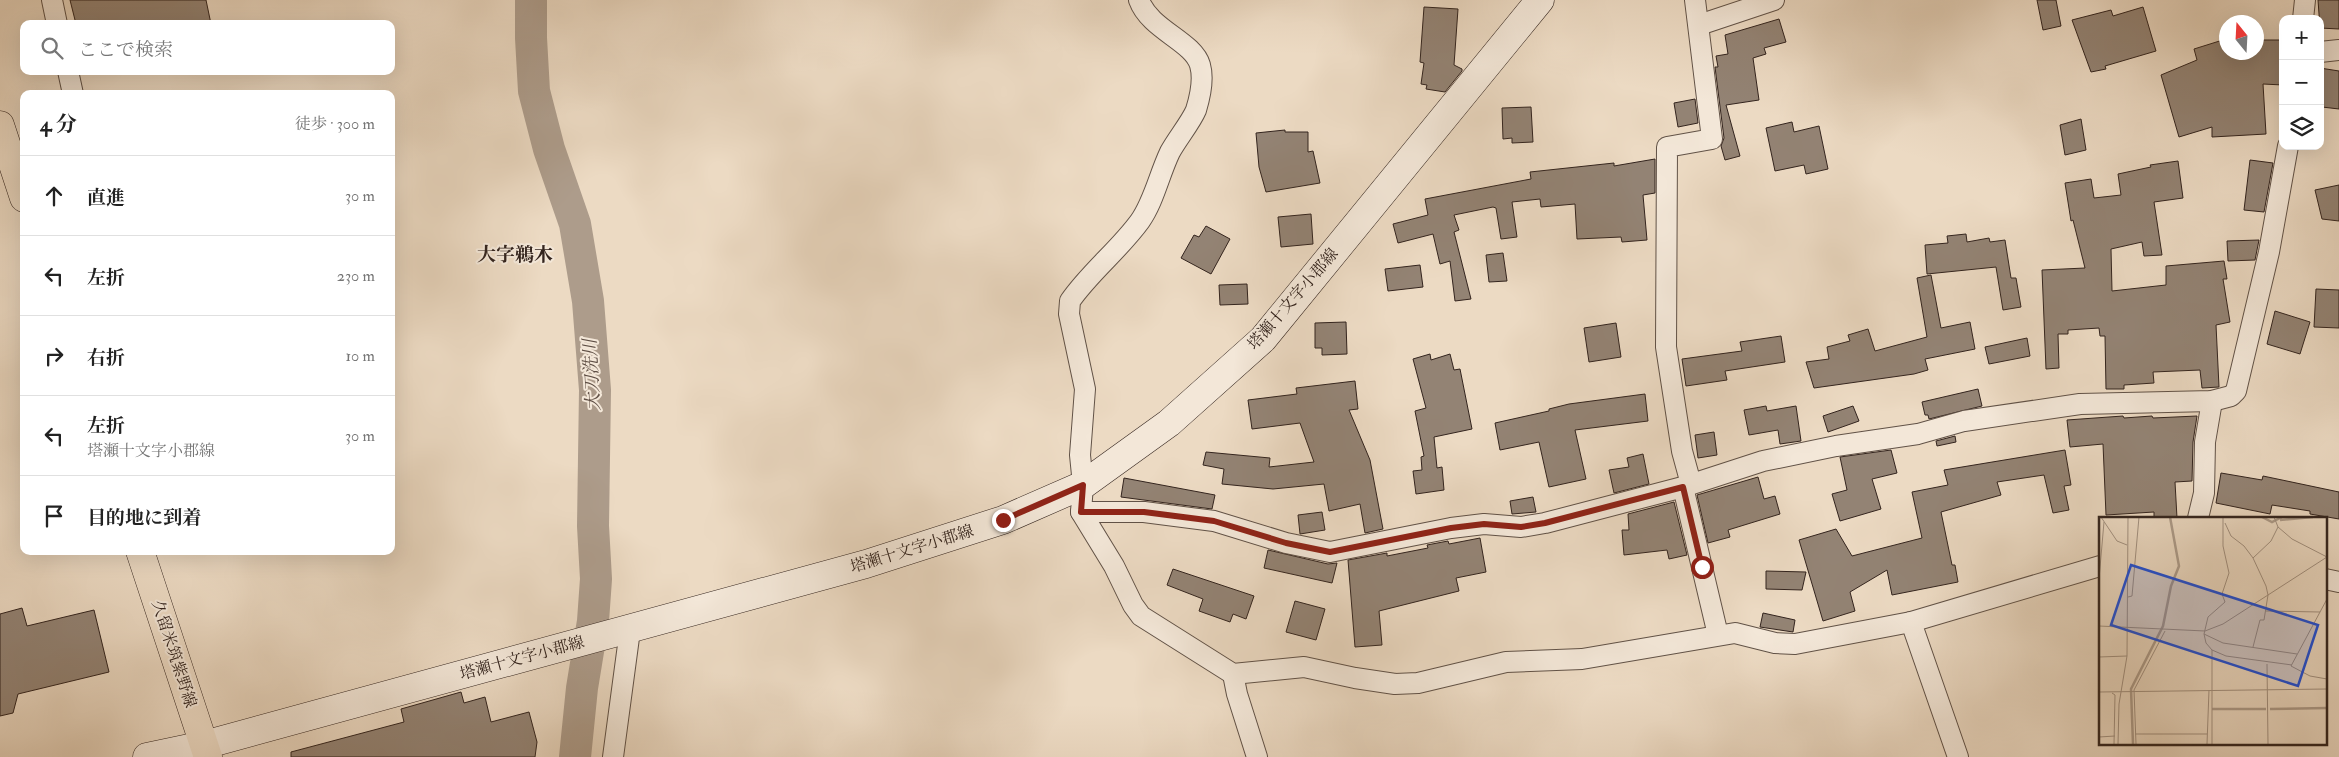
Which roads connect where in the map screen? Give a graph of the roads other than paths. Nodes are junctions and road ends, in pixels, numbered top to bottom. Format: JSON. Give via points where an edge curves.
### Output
{"nodes":[{"id":1,"x":52,"y":0,"type":"edge"},
{"id":2,"x":1139,"y":0,"type":"edge"},
{"id":3,"x":1540,"y":0,"type":"edge"},
{"id":4,"x":1695,"y":0,"type":"edge"},
{"id":5,"x":1774,"y":0,"type":"edge"},
{"id":6,"x":2305,"y":0,"type":"edge"},
{"id":7,"x":2303,"y":15,"type":"edge"},
{"id":8,"x":56,"y":20,"type":"edge"},
{"id":9,"x":1699,"y":25,"type":"junction"},
{"id":10,"x":2339,"y":50,"type":"edge"},
{"id":11,"x":2324,"y":52,"type":"edge"},
{"id":12,"x":69,"y":75,"type":"edge"},
{"id":13,"x":72,"y":90,"type":"edge"},
{"id":14,"x":0,"y":125,"type":"edge"},
{"id":15,"x":2287,"y":150,"type":"edge"},
{"id":16,"x":20,"y":186,"type":"edge"},
{"id":17,"x":2212,"y":401,"type":"junction"},
{"id":18,"x":1083,"y":485,"type":"junction"},
{"id":19,"x":1687,"y":485,"type":"junction"},
{"id":20,"x":1081,"y":512,"type":"junction"},
{"id":21,"x":2198,"y":517,"type":"edge"},
{"id":22,"x":141,"y":555,"type":"edge"},
{"id":23,"x":2099,"y":566,"type":"edge"},
{"id":24,"x":2326,"y":579,"type":"edge"},
{"id":25,"x":2339,"y":582,"type":"edge"},
{"id":26,"x":1911,"y":622,"type":"junction"},
{"id":27,"x":625,"y":631,"type":"junction"},
{"id":28,"x":1718,"y":635,"type":"junction"},
{"id":29,"x":1233,"y":674,"type":"junction"},
{"id":30,"x":206,"y":751,"type":"edge"},
{"id":31,"x":147,"y":757,"type":"edge"},
{"id":32,"x":613,"y":757,"type":"edge"},
{"id":33,"x":1257,"y":757,"type":"edge"},
{"id":34,"x":1958,"y":757,"type":"edge"}],
"edges":[{"from":1,"to":8,"type":"street"},
{"from":2,"to":18,"type":"street","via":[[1143,11],[1192,52],[1200,64],[1202,83],[1195,111],[1170,153],[1139,222],[1070,301],[1069,314],[1085,389],[1080,456]]},
{"from":3,"to":18,"type":"main road","name":"塔瀬十文字小郡線","via":[[1263,340],[1169,423]]},
{"from":4,"to":9,"type":"street"},
{"from":5,"to":9,"type":"street"},
{"from":6,"to":7,"type":"street"},
{"from":9,"to":19,"type":"street","via":[[1712,139],[1667,147],[1666,347]]},
{"from":10,"to":11,"type":"street"},
{"from":12,"to":13,"type":"street"},
{"from":14,"to":16,"type":"main road"},
{"from":15,"to":17,"type":"street","via":[[2269,252],[2236,391],[2231,396]]},
{"from":17,"to":19,"type":"street","via":[[2080,404],[1964,421],[1918,434],[1845,444],[1764,461]]},
{"from":17,"to":21,"type":"street","via":[[2204,442],[2204,493]]},
{"from":18,"to":20,"type":"street"},
{"from":18,"to":27,"type":"main road","name":"塔瀬十文字小郡線","via":[[976,529],[866,564]]},
{"from":19,"to":20,"type":"street","via":[[1545,523],[1521,527],[1484,524],[1451,528],[1330,552],[1286,543],[1214,521],[1144,512]]},
{"from":19,"to":28,"type":"street"},
{"from":20,"to":29,"type":"street","via":[[1141,616]]},
{"from":22,"to":30,"type":"main road","name":"久留米筑紫野線"},
{"from":23,"to":26,"type":"street"},
{"from":24,"to":25,"type":"street"},
{"from":26,"to":28,"type":"street","via":[[1795,644],[1775,643],[1735,633]]},
{"from":26,"to":34,"type":"street"},
{"from":27,"to":30,"type":"main road","name":"塔瀬十文字小郡線","via":[[538,653]]},
{"from":27,"to":32,"type":"street"},
{"from":28,"to":29,"type":"street","via":[[1582,658],[1506,662],[1418,683],[1395,684],[1304,667]]},
{"from":29,"to":33,"type":"street"},
{"from":30,"to":31,"type":"main road","name":"塔瀬十文字小郡線"}]}
